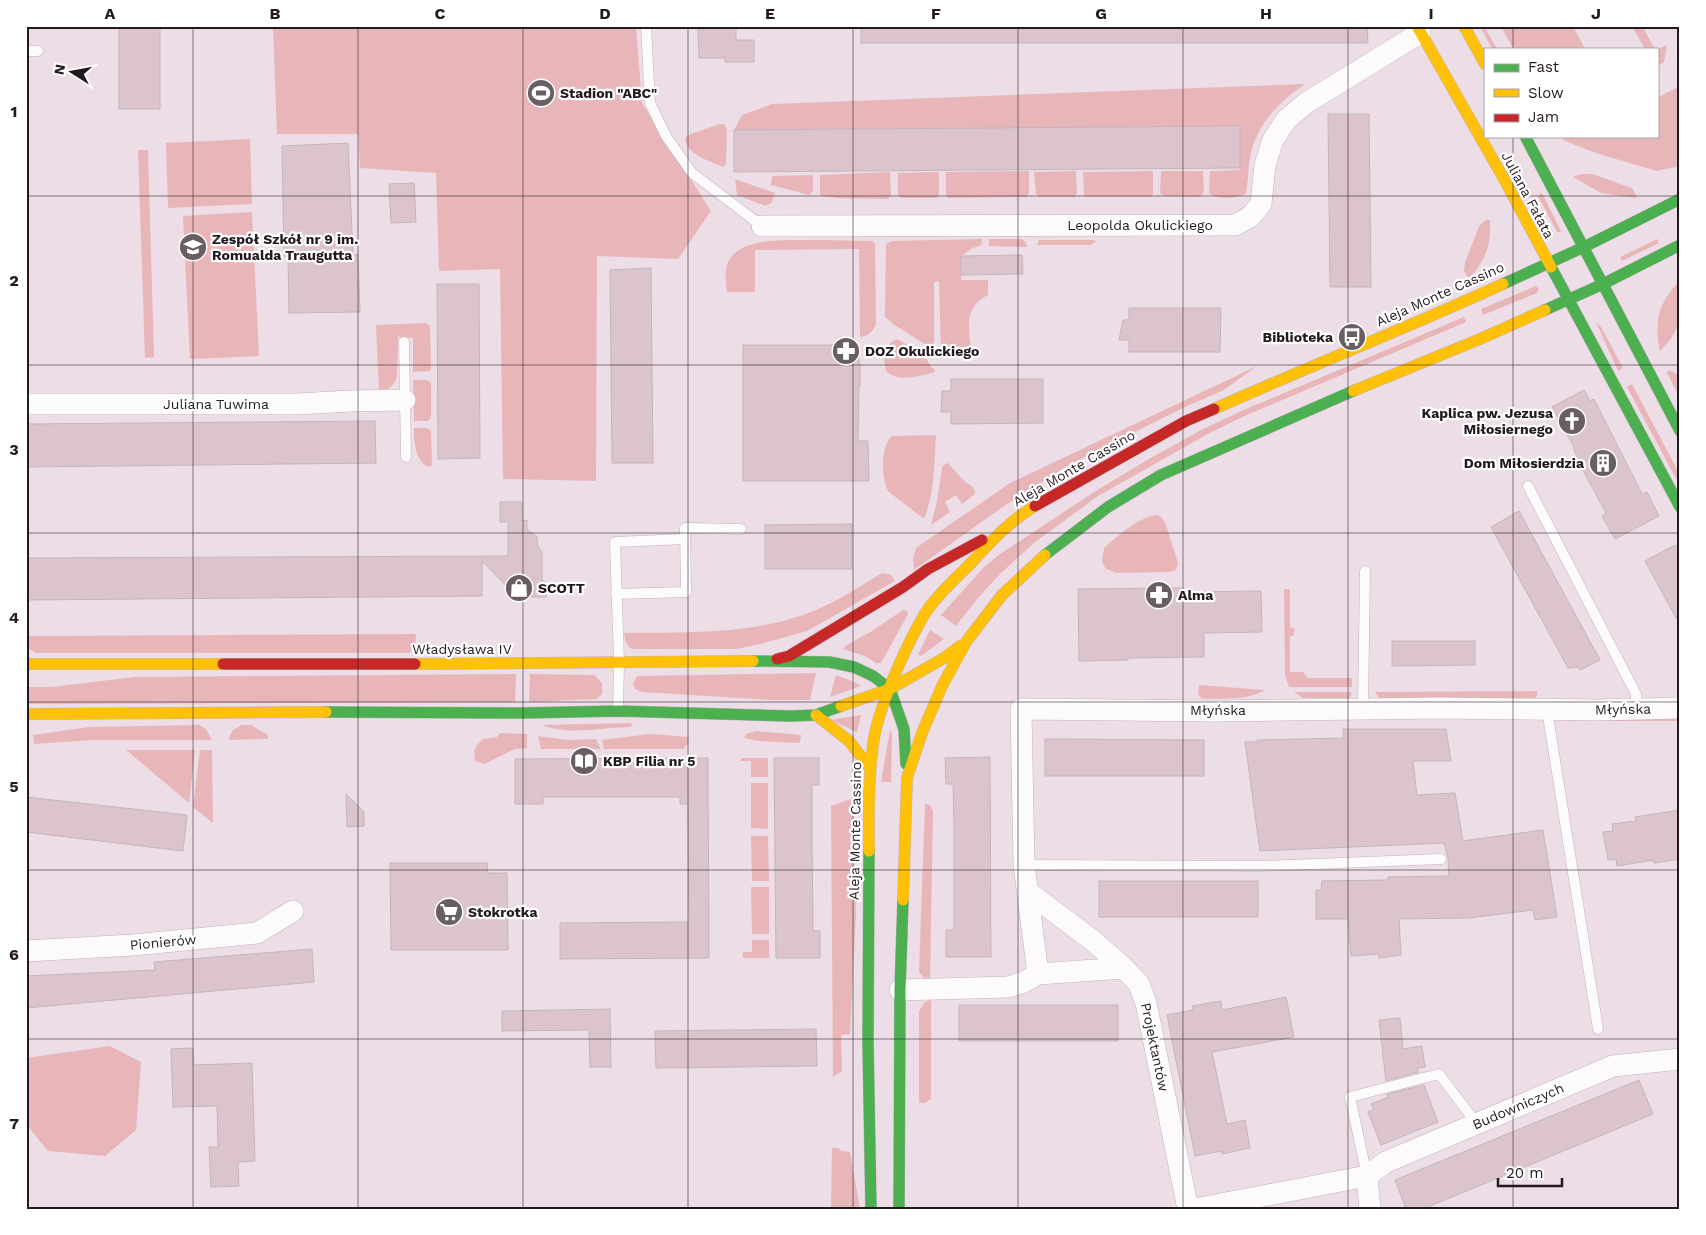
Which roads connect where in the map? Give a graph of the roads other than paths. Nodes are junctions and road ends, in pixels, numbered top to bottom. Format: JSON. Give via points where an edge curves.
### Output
{"nodes":[{"id":1,"x":646,"y":26,"type":"edge"},
{"id":2,"x":1464,"y":26,"type":"edge"},
{"id":3,"x":1419,"y":29,"type":"edge"},
{"id":4,"x":26,"y":51,"type":"edge"},
{"id":5,"x":38,"y":51,"type":"dead end"},
{"id":6,"x":1484,"y":62,"type":"edge"},
{"id":7,"x":1527,"y":138,"type":"edge"},
{"id":8,"x":1680,"y":199,"type":"edge"},
{"id":9,"x":762,"y":226,"type":"joint"},
{"id":10,"x":1680,"y":245,"type":"edge"},
{"id":11,"x":1584,"y":247,"type":"junction"},
{"id":12,"x":1548,"y":263,"type":"junction"},
{"id":13,"x":1603,"y":284,"type":"junction"},
{"id":14,"x":1569,"y":299,"type":"junction"},
{"id":15,"x":404,"y":342,"type":"dead end"},
{"id":16,"x":405,"y":400,"type":"junction"},
{"id":17,"x":26,"y":404,"type":"edge"},
{"id":18,"x":1680,"y":431,"type":"edge"},
{"id":19,"x":406,"y":457,"type":"dead end"},
{"id":20,"x":1528,"y":486,"type":"dead end"},
{"id":21,"x":1680,"y":507,"type":"edge"},
{"id":22,"x":1004,"y":528,"type":"junction"},
{"id":23,"x":741,"y":529,"type":"dead end"},
{"id":24,"x":685,"y":539,"type":"junction"},
{"id":25,"x":1366,"y":571,"type":"dead end"},
{"id":26,"x":616,"y":594,"type":"junction"},
{"id":27,"x":966,"y":642,"type":"junction"},
{"id":28,"x":771,"y":661,"type":"junction"},
{"id":29,"x":619,"y":662,"type":"junction"},
{"id":30,"x":26,"y":664,"type":"edge"},
{"id":31,"x":890,"y":690,"type":"junction"},
{"id":32,"x":1680,"y":708,"type":"edge"},
{"id":33,"x":1363,"y":709,"type":"junction"},
{"id":34,"x":1636,"y":709,"type":"junction"},
{"id":35,"x":1547,"y":710,"type":"junction"},
{"id":36,"x":618,"y":711,"type":"junction"},
{"id":37,"x":26,"y":714,"type":"edge"},
{"id":38,"x":816,"y":715,"type":"junction"},
{"id":39,"x":870,"y":768,"type":"junction"},
{"id":40,"x":907,"y":778,"type":"junction"},
{"id":41,"x":1441,"y":859,"type":"dead end"},
{"id":42,"x":1024,"y":865,"type":"junction"},
{"id":43,"x":1028,"y":892,"type":"junction"},
{"id":44,"x":294,"y":911,"type":"dead end"},
{"id":45,"x":26,"y":951,"type":"edge"},
{"id":46,"x":1124,"y":968,"type":"junction"},
{"id":47,"x":1038,"y":974,"type":"junction"},
{"id":48,"x":900,"y":990,"type":"junction"},
{"id":49,"x":1598,"y":1029,"type":"dead end"},
{"id":50,"x":1679,"y":1063,"type":"edge"},
{"id":51,"x":1477,"y":1124,"type":"junction"},
{"id":52,"x":1367,"y":1176,"type":"junction"},
{"id":53,"x":871,"y":1209,"type":"edge"},
{"id":54,"x":899,"y":1209,"type":"edge"},
{"id":55,"x":1188,"y":1209,"type":"edge"},
{"id":56,"x":1195,"y":1209,"type":"edge"},
{"id":57,"x":1370,"y":1209,"type":"edge"}],
"edges":[{"from":1,"to":9,"type":"lane","via":[[650,102],[666,136],[692,173]]},
{"from":2,"to":6,"type":"street"},
{"from":3,"to":9,"type":"street","name":"Leopolda Okulickiego","via":[[1306,103],[1286,120],[1273,140],[1265,165],[1261,204],[1250,217],[1235,225]]},
{"from":3,"to":12,"type":"street","name":"Juliana Fałata"},
{"from":4,"to":5,"type":"lane"},
{"from":7,"to":11,"type":"street","name":"Juliana Fałata"},
{"from":8,"to":11,"type":"street","name":"Aleja Monte Cassino"},
{"from":10,"to":13,"type":"street"},
{"from":11,"to":12,"type":"street","name":"Aleja Monte Cassino"},
{"from":11,"to":13,"type":"street","name":"Juliana Fałata"},
{"from":12,"to":14,"type":"street","name":"Juliana Fałata"},
{"from":12,"to":22,"type":"street","name":"Aleja Monte Cassino","via":[[1186,421],[1028,510]]},
{"from":13,"to":14,"type":"street"},
{"from":13,"to":18,"type":"street"},
{"from":14,"to":21,"type":"street"},
{"from":14,"to":27,"type":"street","via":[[1314,407],[1162,476],[1108,507],[1046,554],[1002,595]]},
{"from":15,"to":16,"type":"lane"},
{"from":16,"to":17,"type":"street","name":"Juliana Tuwima","via":[[297,404]]},
{"from":16,"to":19,"type":"lane"},
{"from":20,"to":34,"type":"lane","via":[[1636,694]]},
{"from":22,"to":28,"type":"street","via":[[928,569],[789,656]]},
{"from":22,"to":31,"type":"street","name":"Aleja Monte Cassino","via":[[925,614]]},
{"from":23,"to":24,"type":"lane","via":[[685,528]]},
{"from":24,"to":26,"type":"lane","via":[[615,542]]},
{"from":24,"to":26,"type":"lane","via":[[686,592]]},
{"from":25,"to":33,"type":"lane"},
{"from":26,"to":29,"type":"lane"},
{"from":27,"to":31,"type":"street"},
{"from":27,"to":40,"type":"street","via":[[942,686]]},
{"from":28,"to":29,"type":"street","name":"Władysława IV"},
{"from":28,"to":31,"type":"street","name":"Władysława IV","via":[[829,662],[854,667],[873,676]]},
{"from":29,"to":30,"type":"street","name":"Władysława IV"},
{"from":29,"to":36,"type":"lane"},
{"from":31,"to":38,"type":"street"},
{"from":31,"to":39,"type":"street","name":"Aleja Monte Cassino","via":[[873,743]]},
{"from":31,"to":40,"type":"street","via":[[904,729]]},
{"from":32,"to":34,"type":"street","name":"Młyńska"},
{"from":33,"to":35,"type":"street","name":"Młyńska"},
{"from":33,"to":42,"type":"street","name":"Młyńska","via":[[1021,709]]},
{"from":34,"to":35,"type":"street","name":"Młyńska"},
{"from":35,"to":49,"type":"lane"},
{"from":36,"to":37,"type":"street"},
{"from":36,"to":38,"type":"street"},
{"from":38,"to":39,"type":"street","via":[[849,741]]},
{"from":39,"to":53,"type":"street","name":"Aleja Monte Cassino","via":[[868,1043]]},
{"from":40,"to":48,"type":"street"},
{"from":41,"to":42,"type":"lane","via":[[1261,866]]},
{"from":42,"to":43,"type":"street","name":"Młyńska"},
{"from":43,"to":46,"type":"street","name":"Projektantów"},
{"from":43,"to":47,"type":"street","name":"Młyńska"},
{"from":44,"to":45,"type":"street","name":"Pionierów","via":[[257,933]]},
{"from":46,"to":47,"type":"street"},
{"from":46,"to":55,"type":"street","name":"Projektantów","via":[[1139,984],[1146,1003]]},
{"from":47,"to":48,"type":"street","via":[[1008,988]]},
{"from":48,"to":54,"type":"street"},
{"from":50,"to":51,"type":"street","name":"Budowniczych","via":[[1613,1066]]},
{"from":51,"to":52,"type":"street","name":"Budowniczych","via":[[1386,1162]]},
{"from":51,"to":52,"type":"lane","via":[[1439,1074],[1350,1097]]},
{"from":52,"to":56,"type":"street"},
{"from":52,"to":57,"type":"street"}]}
